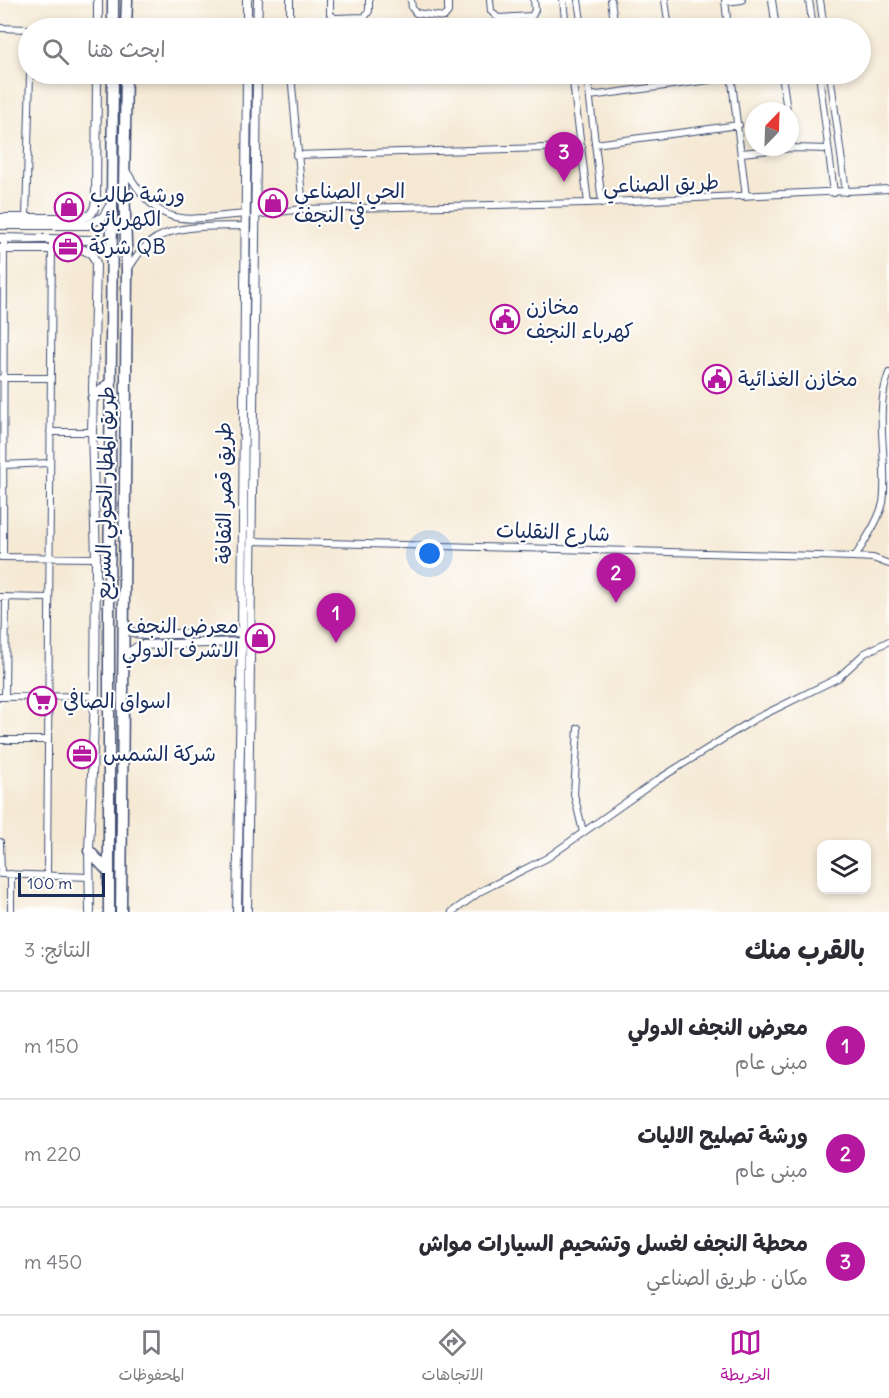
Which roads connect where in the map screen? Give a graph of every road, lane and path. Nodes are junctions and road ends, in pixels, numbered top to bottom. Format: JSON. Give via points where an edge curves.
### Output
{"nodes":[{"id":1,"x":98,"y":0,"type":"edge"},
{"id":2,"x":113,"y":0,"type":"edge"},
{"id":3,"x":127,"y":0,"type":"edge"},
{"id":4,"x":248,"y":0,"type":"edge"},
{"id":5,"x":258,"y":0,"type":"edge"},
{"id":6,"x":290,"y":0,"type":"edge"},
{"id":7,"x":330,"y":0,"type":"edge"},
{"id":8,"x":369,"y":0,"type":"edge"},
{"id":9,"x":411,"y":0,"type":"edge"},
{"id":10,"x":448,"y":0,"type":"edge"},
{"id":11,"x":490,"y":0,"type":"edge"},
{"id":12,"x":534,"y":0,"type":"edge"},
{"id":13,"x":563,"y":0,"type":"edge"},
{"id":14,"x":578,"y":0,"type":"edge"},
{"id":15,"x":611,"y":0,"type":"edge"},
{"id":16,"x":665,"y":0,"type":"edge"},
{"id":17,"x":742,"y":0,"type":"edge"},
{"id":18,"x":772,"y":0,"type":"edge"},
{"id":19,"x":809,"y":0,"type":"edge"},
{"id":20,"x":820,"y":0,"type":"edge"},
{"id":21,"x":725,"y":1,"type":"edge"},
{"id":22,"x":98,"y":18,"type":"edge"},
{"id":23,"x":113,"y":18,"type":"edge"},
{"id":24,"x":126,"y":18,"type":"edge"},
{"id":25,"x":247,"y":18,"type":"edge"},
{"id":26,"x":257,"y":18,"type":"edge"},
{"id":27,"x":290,"y":18,"type":"edge"},
{"id":28,"x":565,"y":18,"type":"edge"},
{"id":29,"x":581,"y":18,"type":"edge"},
{"id":30,"x":614,"y":18,"type":"edge"},
{"id":31,"x":668,"y":18,"type":"edge"},
{"id":32,"x":727,"y":18,"type":"edge"},
{"id":33,"x":775,"y":18,"type":"edge"},
{"id":34,"x":812,"y":18,"type":"edge"},
{"id":35,"x":823,"y":18,"type":"edge"},
{"id":36,"x":0,"y":28,"type":"edge"},
{"id":37,"x":18,"y":29,"type":"edge"},
{"id":38,"x":30,"y":84,"type":"edge"},
{"id":39,"x":97,"y":84,"type":"edge"},
{"id":40,"x":113,"y":84,"type":"edge"},
{"id":41,"x":126,"y":84,"type":"edge"},
{"id":42,"x":246,"y":84,"type":"edge"},
{"id":43,"x":257,"y":84,"type":"edge"},
{"id":44,"x":292,"y":84,"type":"edge"},
{"id":45,"x":573,"y":84,"type":"edge"},
{"id":46,"x":588,"y":84,"type":"edge"},
{"id":47,"x":669,"y":84,"type":"edge"},
{"id":48,"x":733,"y":84,"type":"edge"},
{"id":49,"x":783,"y":84,"type":"edge"},
{"id":50,"x":820,"y":84,"type":"edge"},
{"id":51,"x":831,"y":84,"type":"edge"},
{"id":52,"x":590,"y":96,"type":"junction"},
{"id":53,"x":786,"y":102,"type":"edge"},
{"id":54,"x":739,"y":125,"type":"junction"},
{"id":55,"x":595,"y":144,"type":"junction"},
{"id":56,"x":582,"y":147,"type":"junction"},
{"id":57,"x":799,"y":148,"type":"edge"},
{"id":58,"x":828,"y":149,"type":"junction"},
{"id":59,"x":742,"y":153,"type":"junction"},
{"id":60,"x":745,"y":153,"type":"edge"},
{"id":61,"x":296,"y":155,"type":"junction"},
{"id":62,"x":124,"y":167,"type":"junction"},
{"id":63,"x":889,"y":189,"type":"edge"},
{"id":64,"x":846,"y":192,"type":"junction"},
{"id":65,"x":245,"y":193,"type":"junction"},
{"id":66,"x":834,"y":193,"type":"junction"},
{"id":67,"x":256,"y":194,"type":"junction"},
{"id":68,"x":112,"y":197,"type":"junction"},
{"id":69,"x":746,"y":197,"type":"junction"},
{"id":70,"x":588,"y":203,"type":"junction"},
{"id":71,"x":602,"y":203,"type":"junction"},
{"id":72,"x":303,"y":208,"type":"junction"},
{"id":73,"x":245,"y":214,"type":"junction"},
{"id":74,"x":255,"y":215,"type":"junction"},
{"id":75,"x":0,"y":218,"type":"edge"},
{"id":76,"x":30,"y":220,"type":"junction"},
{"id":77,"x":0,"y":225,"type":"edge"},
{"id":78,"x":244,"y":226,"type":"junction"},
{"id":79,"x":2,"y":238,"type":"edge"},
{"id":80,"x":52,"y":238,"type":"junction"},
{"id":81,"x":2,"y":249,"type":"edge"},
{"id":82,"x":51,"y":249,"type":"junction"},
{"id":83,"x":111,"y":260,"type":"junction"},
{"id":84,"x":127,"y":271,"type":"junction"},
{"id":85,"x":2,"y":297,"type":"edge"},
{"id":86,"x":254,"y":309,"type":"junction"},
{"id":87,"x":243,"y":310,"type":"junction"},
{"id":88,"x":2,"y":335,"type":"edge"},
{"id":89,"x":889,"y":373,"type":"edge"},
{"id":90,"x":2,"y":378,"type":"edge"},
{"id":91,"x":50,"y":378,"type":"junction"},
{"id":92,"x":110,"y":383,"type":"junction"},
{"id":93,"x":93,"y":398,"type":"junction"},
{"id":94,"x":50,"y":432,"type":"junction"},
{"id":95,"x":92,"y":432,"type":"junction"},
{"id":96,"x":2,"y":452,"type":"edge"},
{"id":97,"x":50,"y":463,"type":"junction"},
{"id":98,"x":3,"y":465,"type":"junction"},
{"id":99,"x":2,"y":482,"type":"edge"},
{"id":100,"x":250,"y":541,"type":"junction"},
{"id":101,"x":2,"y":557,"type":"edge"},
{"id":102,"x":49,"y":557,"type":"junction"},
{"id":103,"x":855,"y":557,"type":"junction"},
{"id":104,"x":96,"y":558,"type":"junction"},
{"id":105,"x":889,"y":564,"type":"edge"},
{"id":106,"x":109,"y":581,"type":"junction"},
{"id":107,"x":124,"y":584,"type":"junction"},
{"id":108,"x":3,"y":597,"type":"edge"},
{"id":109,"x":49,"y":598,"type":"junction"},
{"id":110,"x":109,"y":614,"type":"junction"},
{"id":111,"x":123,"y":619,"type":"junction"},
{"id":112,"x":242,"y":632,"type":"junction"},
{"id":113,"x":138,"y":634,"type":"junction"},
{"id":114,"x":889,"y":641,"type":"edge"},
{"id":115,"x":242,"y":642,"type":"junction"},
{"id":116,"x":140,"y":645,"type":"junction"},
{"id":117,"x":124,"y":656,"type":"junction"},
{"id":118,"x":94,"y":696,"type":"junction"},
{"id":119,"x":2,"y":698,"type":"edge"},
{"id":120,"x":48,"y":698,"type":"junction"},
{"id":121,"x":578,"y":728,"type":"dead end"},
{"id":122,"x":0,"y":740,"type":"edge"},
{"id":123,"x":48,"y":740,"type":"junction"},
{"id":124,"x":584,"y":832,"type":"junction"},
{"id":125,"x":0,"y":842,"type":"edge"},
{"id":126,"x":89,"y":851,"type":"junction"},
{"id":127,"x":108,"y":871,"type":"junction"},
{"id":128,"x":0,"y":874,"type":"edge"},
{"id":129,"x":11,"y":874,"type":"junction"},
{"id":130,"x":47,"y":875,"type":"junction"},
{"id":131,"x":90,"y":877,"type":"junction"},
{"id":132,"x":11,"y":912,"type":"edge"},
{"id":133,"x":90,"y":912,"type":"edge"},
{"id":134,"x":109,"y":912,"type":"edge"},
{"id":135,"x":121,"y":912,"type":"edge"},
{"id":136,"x":237,"y":912,"type":"edge"},
{"id":137,"x":247,"y":912,"type":"edge"},
{"id":138,"x":452,"y":912,"type":"edge"}],
"edges":[{"from":1,"to":22,"type":"street"},
{"from":2,"to":23,"type":"highway"},
{"from":3,"to":24,"type":"highway"},
{"from":4,"to":25,"type":"street"},
{"from":5,"to":26,"type":"street"},
{"from":6,"to":27,"type":"street"},
{"from":7,"to":8,"type":"street","via":[[330,14],[335,18],[365,17]]},
{"from":9,"to":10,"type":"street","via":[[416,13],[444,17]]},
{"from":11,"to":12,"type":"street","via":[[491,12],[498,18],[532,16]]},
{"from":13,"to":28,"type":"street"},
{"from":14,"to":29,"type":"street"},
{"from":15,"to":30,"type":"street"},
{"from":16,"to":31,"type":"street"},
{"from":17,"to":21,"type":"street"},
{"from":18,"to":33,"type":"street"},
{"from":19,"to":34,"type":"street"},
{"from":20,"to":35,"type":"street"},
{"from":21,"to":32,"type":"street"},
{"from":36,"to":37,"type":"street"},
{"from":38,"to":76,"type":"street"},
{"from":39,"to":76,"type":"street","via":[[93,212],[87,218]]},
{"from":40,"to":68,"type":"highway","name":"طريق المطار الحولي السريع"},
{"from":41,"to":62,"type":"highway","name":"طريق المطار الحولي السريع"},
{"from":42,"to":65,"type":"street","name":"طريق قصر الثقافة"},
{"from":43,"to":67,"type":"street","name":"طريق قصر الثقافة"},
{"from":44,"to":61,"type":"street"},
{"from":45,"to":56,"type":"street"},
{"from":46,"to":52,"type":"street"},
{"from":47,"to":52,"type":"street"},
{"from":48,"to":54,"type":"street"},
{"from":49,"to":53,"type":"street"},
{"from":50,"to":58,"type":"street"},
{"from":51,"to":64,"type":"street"},
{"from":52,"to":55,"type":"street"},
{"from":54,"to":55,"type":"street"},
{"from":54,"to":59,"type":"street"},
{"from":55,"to":71,"type":"street"},
{"from":56,"to":61,"type":"street"},
{"from":56,"to":70,"type":"street"},
{"from":57,"to":58,"type":"street"},
{"from":58,"to":66,"type":"street"},
{"from":59,"to":60,"type":"street"},
{"from":59,"to":69,"type":"street"},
{"from":61,"to":72,"type":"street"},
{"from":62,"to":73,"type":"street","via":[[147,199],[166,216],[185,219]]},
{"from":62,"to":84,"type":"highway","name":"طريق المطار الحولي السريع"},
{"from":63,"to":64,"type":"street","name":"طريق الصناعي"},
{"from":64,"to":66,"type":"street","name":"طريق الصناعي"},
{"from":65,"to":67,"type":"street"},
{"from":65,"to":73,"type":"street","name":"طريق قصر الثقافة"},
{"from":66,"to":69,"type":"street","name":"طريق الصناعي"},
{"from":67,"to":74,"type":"street","name":"طريق قصر الثقافة"},
{"from":68,"to":76,"type":"main road","via":[[106,213],[93,224]]},
{"from":68,"to":83,"type":"highway","name":"طريق المطار الحولي السريع"},
{"from":69,"to":71,"type":"street","name":"طريق الصناعي"},
{"from":70,"to":71,"type":"street","name":"طريق الصناعي"},
{"from":70,"to":72,"type":"street","name":"طريق الصناعي"},
{"from":72,"to":74,"type":"street","name":"طريق الصناعي"},
{"from":73,"to":78,"type":"street","name":"طريق قصر الثقافة"},
{"from":74,"to":86,"type":"street","name":"طريق قصر الثقافة"},
{"from":75,"to":76,"type":"street"},
{"from":76,"to":77,"type":"main road"},
{"from":78,"to":84,"type":"street","via":[[166,233],[145,246]]},
{"from":78,"to":87,"type":"street","name":"طريق قصر الثقافة"},
{"from":79,"to":80,"type":"main road"},
{"from":79,"to":81,"type":"street"},
{"from":80,"to":82,"type":"street"},
{"from":80,"to":83,"type":"main road","via":[[95,241]]},
{"from":81,"to":82,"type":"street"},
{"from":81,"to":85,"type":"street"},
{"from":82,"to":91,"type":"street"},
{"from":82,"to":93,"type":"street","via":[[85,249],[95,260]]},
{"from":83,"to":92,"type":"highway","name":"طريق المطار الحولي السريع"},
{"from":84,"to":107,"type":"highway","name":"طريق المطار الحولي السريع"},
{"from":85,"to":88,"type":"street"},
{"from":86,"to":87,"type":"street"},
{"from":86,"to":100,"type":"street","name":"طريق قصر الثقافة"},
{"from":87,"to":112,"type":"street","name":"طريق قصر الثقافة"},
{"from":88,"to":90,"type":"street"},
{"from":89,"to":103,"type":"street","via":[[884,392],[883,503]]},
{"from":90,"to":91,"type":"street"},
{"from":90,"to":96,"type":"street"},
{"from":91,"to":94,"type":"street"},
{"from":92,"to":93,"type":"highway"},
{"from":92,"to":106,"type":"highway","name":"طريق المطار الحولي السريع"},
{"from":93,"to":95,"type":"street"},
{"from":94,"to":95,"type":"street"},
{"from":94,"to":97,"type":"street"},
{"from":95,"to":104,"type":"street"},
{"from":96,"to":98,"type":"street"},
{"from":97,"to":98,"type":"street"},
{"from":97,"to":102,"type":"street"},
{"from":98,"to":99,"type":"street"},
{"from":99,"to":101,"type":"street"},
{"from":100,"to":103,"type":"street","name":"شارع النقليات"},
{"from":100,"to":137,"type":"street","name":"طريق قصر الثقافة"},
{"from":101,"to":102,"type":"street"},
{"from":102,"to":104,"type":"street"},
{"from":102,"to":109,"type":"street"},
{"from":103,"to":105,"type":"street","name":"شارع النقليات"},
{"from":104,"to":118,"type":"street"},
{"from":106,"to":107,"type":"highway","via":[[116,588]]},
{"from":106,"to":110,"type":"highway","name":"طريق المطار الحولي السريع"},
{"from":107,"to":111,"type":"highway","name":"طريق المطار الحولي السريع"},
{"from":108,"to":109,"type":"street"},
{"from":108,"to":119,"type":"street"},
{"from":109,"to":120,"type":"street"},
{"from":110,"to":111,"type":"highway","via":[[117,609]]},
{"from":110,"to":127,"type":"highway","name":"طريق المطار الحولي السريع"},
{"from":111,"to":113,"type":"street"},
{"from":111,"to":117,"type":"highway","name":"طريق المطار الحولي السريع"},
{"from":112,"to":113,"type":"street"},
{"from":112,"to":115,"type":"street","name":"طريق قصر الثقافة"},
{"from":113,"to":116,"type":"street","via":[[135,642]]},
{"from":114,"to":124,"type":"street","via":[[865,653],[838,678],[753,720]]},
{"from":115,"to":116,"type":"street"},
{"from":115,"to":136,"type":"street","name":"طريق قصر الثقافة"},
{"from":116,"to":117,"type":"street"},
{"from":117,"to":135,"type":"highway","name":"طريق المطار الحولي السريع"},
{"from":118,"to":120,"type":"street"},
{"from":118,"to":126,"type":"street"},
{"from":119,"to":120,"type":"street"},
{"from":120,"to":123,"type":"street"},
{"from":121,"to":124,"type":"street","via":[[574,794]]},
{"from":122,"to":123,"type":"street"},
{"from":123,"to":130,"type":"street"},
{"from":124,"to":138,"type":"street"},
{"from":125,"to":128,"type":"street"},
{"from":126,"to":127,"type":"highway"},
{"from":126,"to":131,"type":"street"},
{"from":127,"to":134,"type":"highway","name":"طريق المطار الحولي السريع"},
{"from":128,"to":129,"type":"street"},
{"from":129,"to":130,"type":"street"},
{"from":129,"to":132,"type":"street"},
{"from":130,"to":131,"type":"street"},
{"from":131,"to":133,"type":"street"}]}
